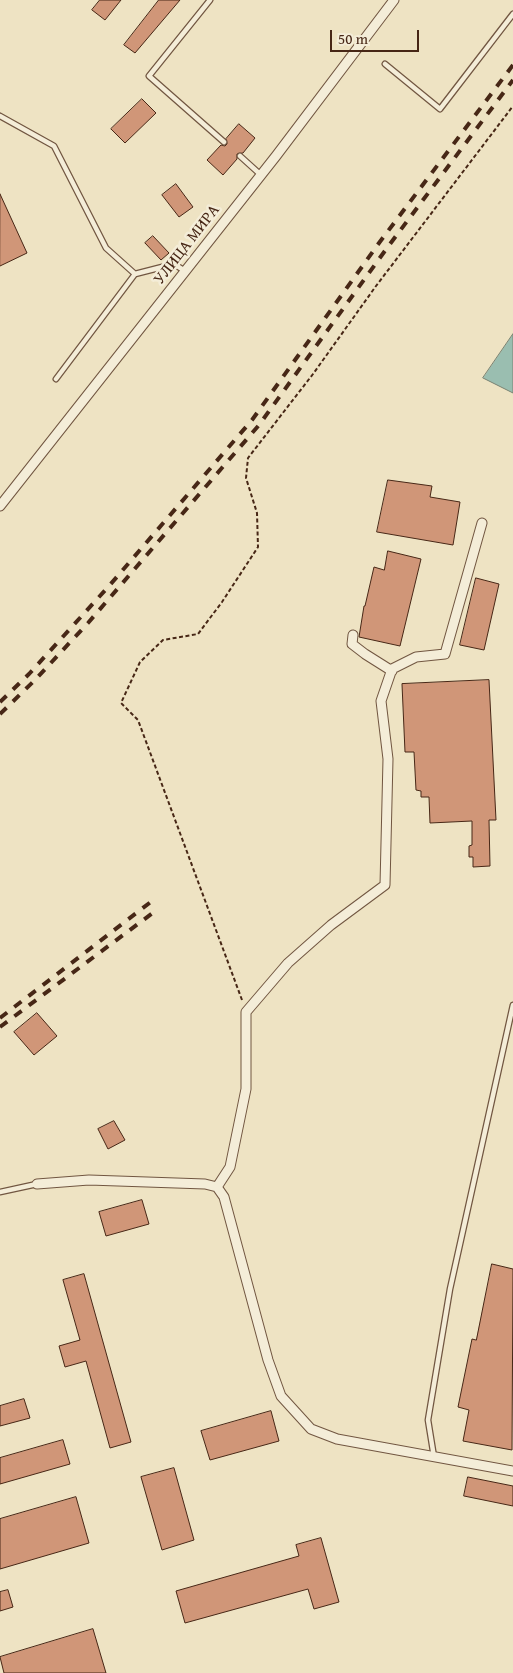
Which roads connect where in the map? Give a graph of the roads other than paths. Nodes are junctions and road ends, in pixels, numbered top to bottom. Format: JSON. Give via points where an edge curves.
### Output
{"nodes":[{"id":1,"x":210,"y":0,"type":"edge"},
{"id":2,"x":394,"y":0,"type":"edge"},
{"id":3,"x":513,"y":14,"type":"edge"},
{"id":4,"x":385,"y":64,"type":"dead end"},
{"id":5,"x":0,"y":116,"type":"edge"},
{"id":6,"x":224,"y":142,"type":"dead end"},
{"id":7,"x":240,"y":156,"type":"dead end"},
{"id":8,"x":261,"y":175,"type":"junction"},
{"id":9,"x":185,"y":271,"type":"junction"},
{"id":10,"x":135,"y":274,"type":"junction"},
{"id":11,"x":56,"y":379,"type":"dead end"},
{"id":12,"x":0,"y":506,"type":"edge"},
{"id":13,"x":482,"y":523,"type":"dead end"},
{"id":14,"x":354,"y":635,"type":"dead end"},
{"id":15,"x":392,"y":671,"type":"junction"},
{"id":16,"x":513,"y":1005,"type":"edge"},
{"id":17,"x":37,"y":1184,"type":"joint"},
{"id":18,"x":217,"y":1187,"type":"junction"},
{"id":19,"x":0,"y":1192,"type":"edge"},
{"id":20,"x":434,"y":1457,"type":"junction"},
{"id":21,"x":513,"y":1472,"type":"edge"}],
"edges":[{"from":1,"to":6,"type":"lane","via":[[150,76]]},
{"from":2,"to":8,"type":"street","name":"УЛИЦА МИРА"},
{"from":3,"to":4,"type":"lane","via":[[440,109]]},
{"from":5,"to":10,"type":"lane","via":[[54,146],[106,248]]},
{"from":7,"to":8,"type":"lane"},
{"from":8,"to":9,"type":"street","name":"УЛИЦА МИРА"},
{"from":9,"to":10,"type":"lane","via":[[174,264]]},
{"from":9,"to":12,"type":"street","name":"УЛИЦА МИРА"},
{"from":10,"to":11,"type":"lane"},
{"from":13,"to":15,"type":"street","via":[[445,654],[416,657]]},
{"from":14,"to":15,"type":"street","via":[[352,644]]},
{"from":15,"to":18,"type":"street","via":[[381,700],[388,759],[385,885],[331,925],[288,963],[246,1012],[246,1089],[230,1167]]},
{"from":16,"to":20,"type":"lane","via":[[450,1289],[428,1420]]},
{"from":17,"to":18,"type":"street","via":[[89,1180]]},
{"from":17,"to":19,"type":"lane"},
{"from":18,"to":20,"type":"street","via":[[224,1197],[268,1360],[282,1396],[311,1429],[337,1439]]},
{"from":20,"to":21,"type":"street"}]}
